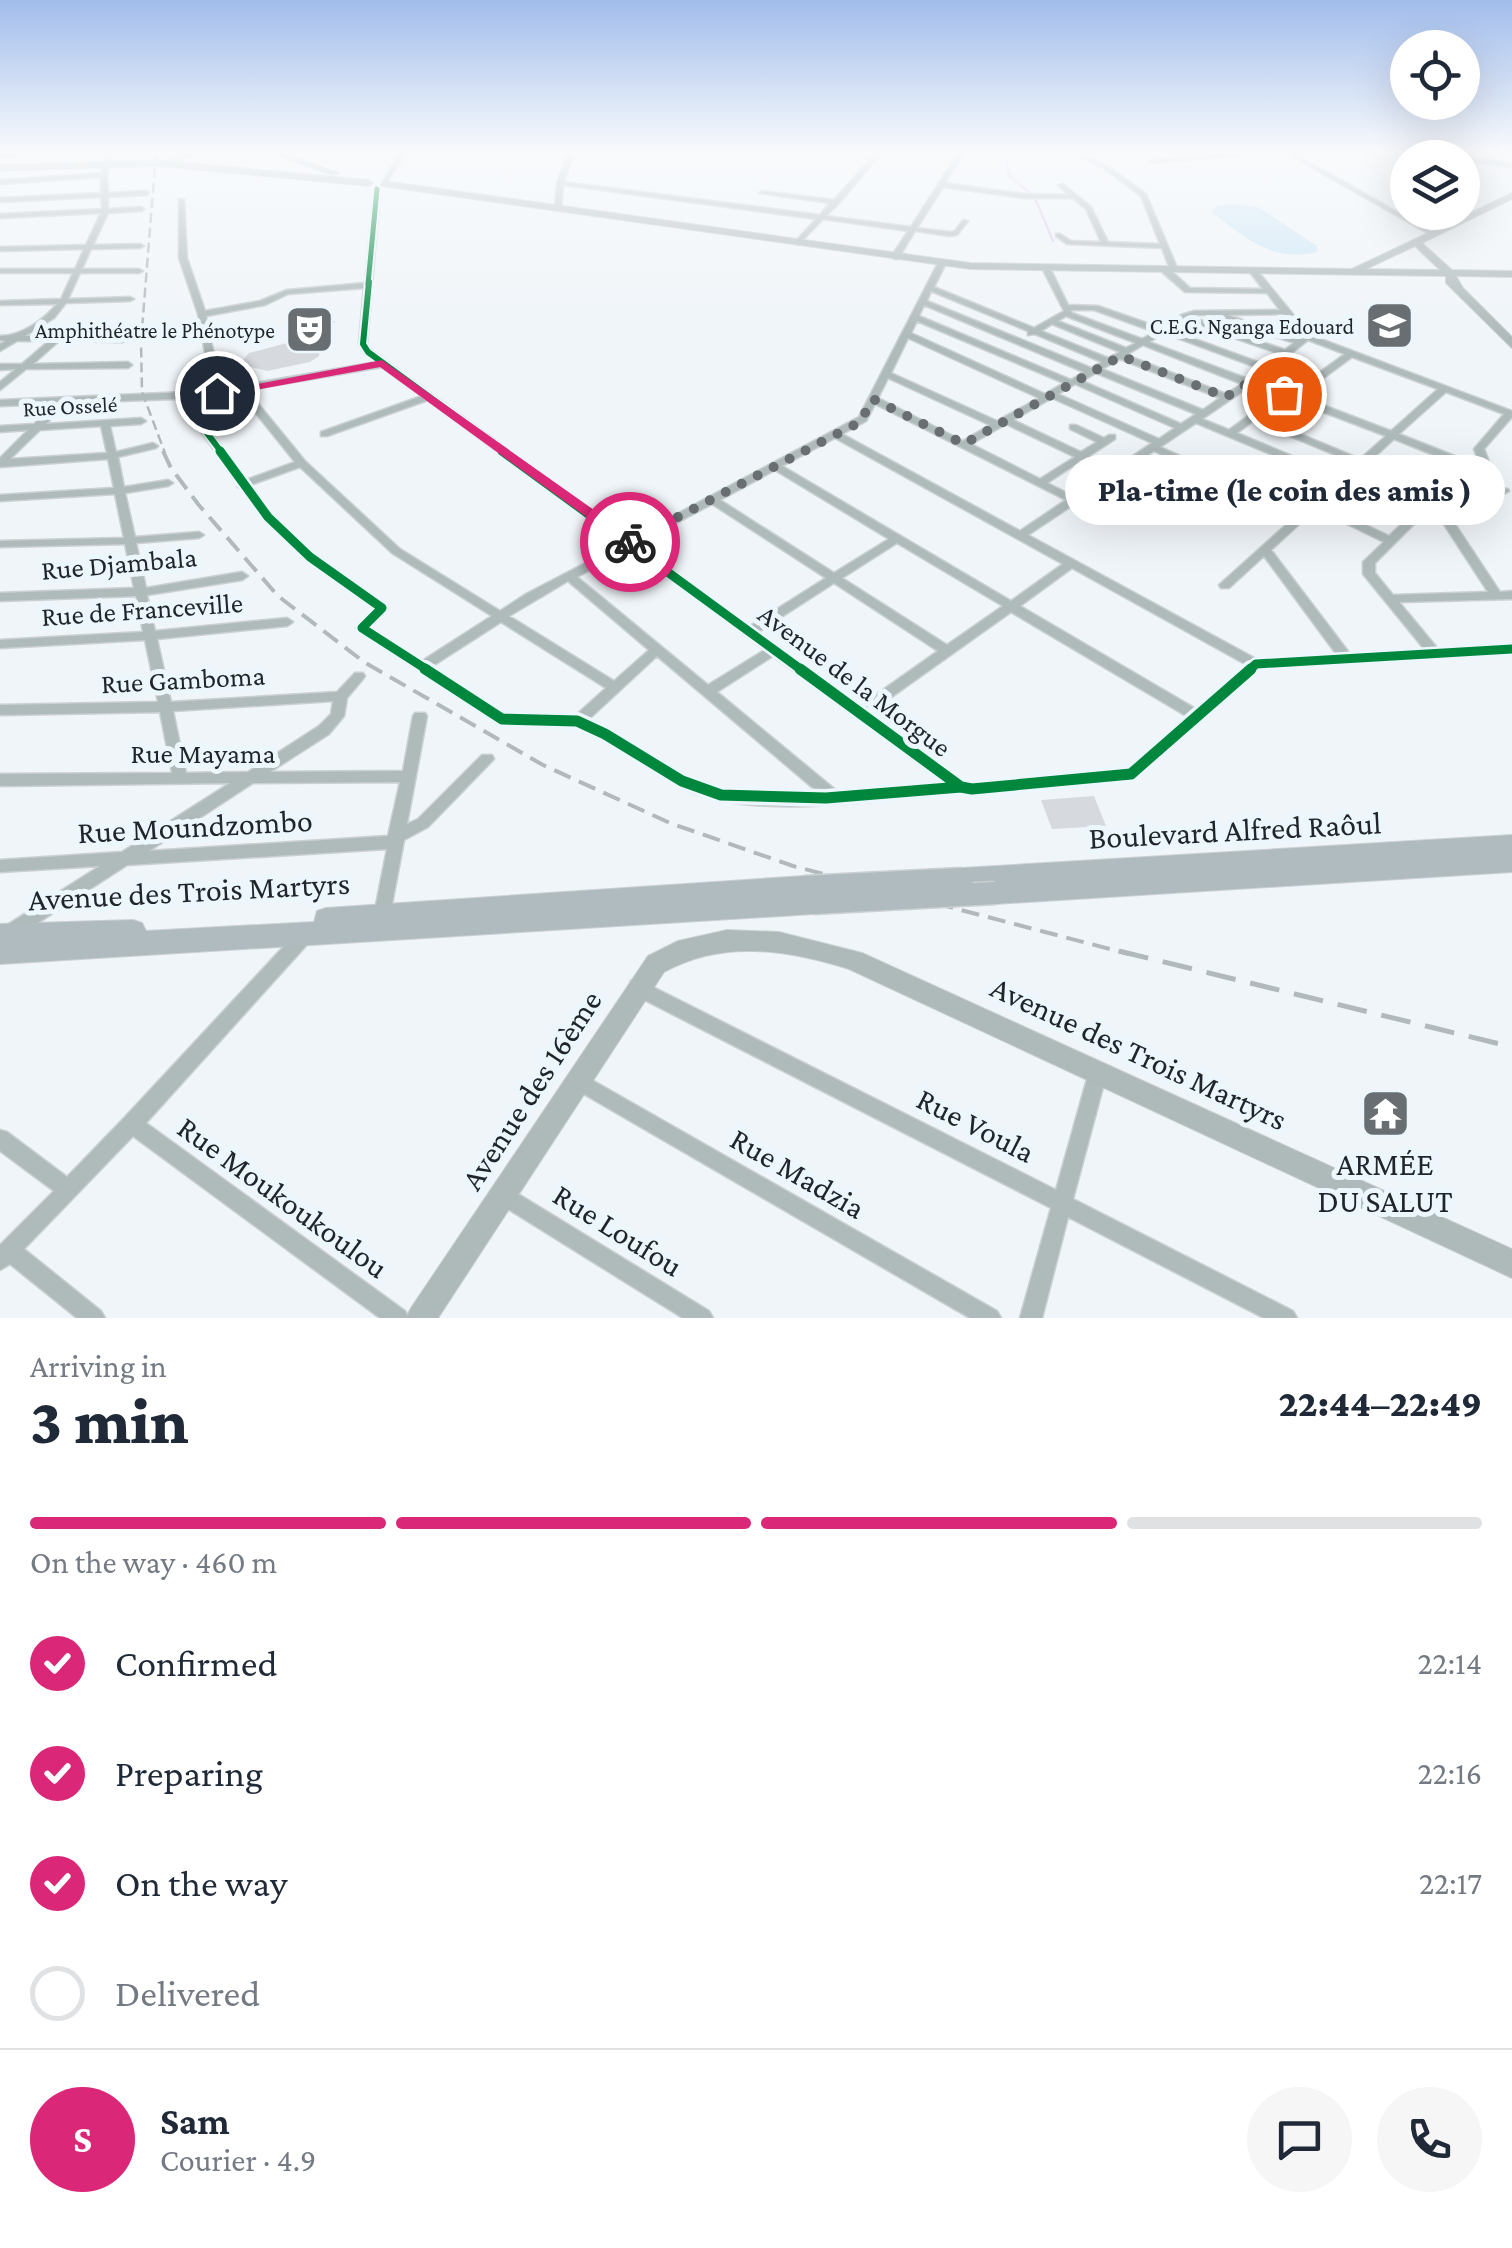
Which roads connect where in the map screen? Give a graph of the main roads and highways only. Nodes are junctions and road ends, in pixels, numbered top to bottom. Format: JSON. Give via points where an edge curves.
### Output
{"nodes":[{"id":1,"x":597,"y":215,"type":"edge"},
{"id":2,"x":1474,"y":215,"type":"edge"},
{"id":3,"x":1416,"y":242,"type":"junction"},
{"id":4,"x":1354,"y":272,"type":"junction"},
{"id":5,"x":1444,"y":272,"type":"junction"},
{"id":6,"x":1512,"y":274,"type":"edge"},
{"id":7,"x":1509,"y":336,"type":"edge"},
{"id":8,"x":1512,"y":845,"type":"edge"},
{"id":9,"x":1512,"y":862,"type":"edge"},
{"id":10,"x":808,"y":895,"type":"junction"},
{"id":11,"x":1,"y":941,"type":"edge"},
{"id":12,"x":727,"y":942,"type":"joint"},
{"id":13,"x":1512,"y":1264,"type":"edge"},
{"id":14,"x":422,"y":1318,"type":"edge"}],
"edges":[{"from":1,"to":4,"type":"main road","via":[[942,262]]},
{"from":2,"to":3,"type":"main road"},
{"from":3,"to":4,"type":"main road"},
{"from":3,"to":5,"type":"main road"},
{"from":4,"to":5,"type":"main road"},
{"from":5,"to":6,"type":"main road"},
{"from":5,"to":7,"type":"main road"},
{"from":8,"to":10,"type":"main road","name":"Boulevard Alfred Raôul","bridge":true,"via":[[962,879]]},
{"from":9,"to":10,"type":"main road","bridge":true,"via":[[995,892]]},
{"from":10,"to":11,"type":"main road","name":"Avenue des Trois Martyrs"},
{"from":12,"to":13,"type":"main road","name":"Avenue des Trois Martyrs","via":[[783,942],[854,960]]},
{"from":12,"to":14,"type":"main road","name":"Avenue des 16ème","via":[[674,951],[656,964]]}]}
